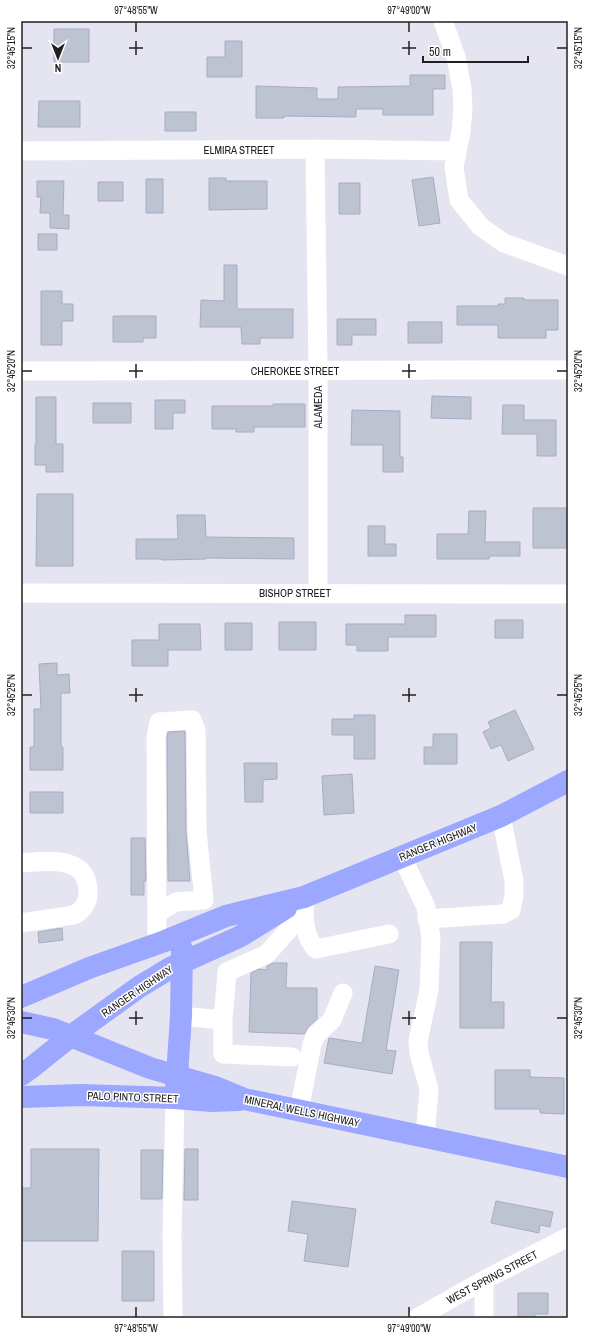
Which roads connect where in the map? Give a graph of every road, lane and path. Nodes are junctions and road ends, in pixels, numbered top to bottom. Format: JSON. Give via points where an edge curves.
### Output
{"nodes":[{"id":1,"x":443,"y":21,"type":"edge"},
{"id":2,"x":315,"y":149,"type":"junction"},
{"id":3,"x":21,"y":151,"type":"edge"},
{"id":4,"x":456,"y":151,"type":"junction"},
{"id":5,"x":568,"y":266,"type":"edge"},
{"id":6,"x":568,"y":370,"type":"edge"},
{"id":7,"x":21,"y":371,"type":"edge"},
{"id":8,"x":318,"y":371,"type":"junction"},
{"id":9,"x":21,"y":593,"type":"edge"},
{"id":10,"x":318,"y":593,"type":"junction"},
{"id":11,"x":568,"y":594,"type":"edge"},
{"id":12,"x":568,"y":781,"type":"edge"},
{"id":13,"x":568,"y":797,"type":"edge"},
{"id":14,"x":536,"y":798,"type":"junction"},
{"id":15,"x":501,"y":816,"type":"junction"},
{"id":16,"x":402,"y":857,"type":"junction"},
{"id":17,"x":21,"y":863,"type":"edge"},
{"id":18,"x":304,"y":904,"type":"junction"},
{"id":19,"x":157,"y":913,"type":"junction"},
{"id":20,"x":428,"y":919,"type":"junction"},
{"id":21,"x":21,"y":923,"type":"edge"},
{"id":22,"x":182,"y":934,"type":"junction"},
{"id":23,"x":389,"y":934,"type":"dead end"},
{"id":24,"x":157,"y":943,"type":"junction"},
{"id":25,"x":182,"y":962,"type":"junction"},
{"id":26,"x":343,"y":993,"type":"dead end"},
{"id":27,"x":21,"y":997,"type":"edge"},
{"id":28,"x":181,"y":1016,"type":"junction"},
{"id":29,"x":223,"y":1020,"type":"junction"},
{"id":30,"x":21,"y":1022,"type":"edge"},
{"id":31,"x":71,"y":1036,"type":"junction"},
{"id":32,"x":292,"y":1058,"type":"dead end"},
{"id":33,"x":21,"y":1075,"type":"edge"},
{"id":34,"x":176,"y":1087,"type":"junction"},
{"id":35,"x":21,"y":1097,"type":"edge"},
{"id":36,"x":299,"y":1110,"type":"junction"},
{"id":37,"x":425,"y":1137,"type":"junction"},
{"id":38,"x":568,"y":1167,"type":"edge"},
{"id":39,"x":568,"y":1237,"type":"edge"},
{"id":40,"x":484,"y":1280,"type":"junction"},
{"id":41,"x":173,"y":1318,"type":"edge"},
{"id":42,"x":417,"y":1318,"type":"edge"},
{"id":43,"x":484,"y":1318,"type":"edge"}],
"edges":[{"from":1,"to":4,"type":"street","via":[[456,56],[462,89],[461,132]]},
{"from":2,"to":3,"type":"street","name":"ELMIRA STREET"},
{"from":2,"to":4,"type":"street","name":"ELMIRA STREET"},
{"from":2,"to":8,"type":"street","name":"ALAMEDA"},
{"from":4,"to":5,"type":"street","via":[[454,167],[459,200],[481,227],[504,243]]},
{"from":6,"to":8,"type":"street","name":"CHEROKEE STREET"},
{"from":7,"to":8,"type":"street","name":"CHEROKEE STREET"},
{"from":8,"to":10,"type":"street","name":"ALAMEDA"},
{"from":9,"to":10,"type":"street","name":"BISHOP STREET"},
{"from":10,"to":11,"type":"street","name":"BISHOP STREET"},
{"from":12,"to":14,"type":"main road","name":"RANGER HIGHWAY"},
{"from":13,"to":14,"type":"main road"},
{"from":14,"to":15,"type":"main road","name":"RANGER HIGHWAY"},
{"from":15,"to":16,"type":"main road","name":"RANGER HIGHWAY"},
{"from":15,"to":20,"type":"street","via":[[514,881],[511,910],[503,914]]},
{"from":16,"to":18,"type":"main road","name":"RANGER HIGHWAY"},
{"from":16,"to":20,"type":"street","via":[[426,907]]},
{"from":17,"to":21,"type":"street","via":[[70,863],[83,874],[88,892],[88,899],[76,914]]},
{"from":18,"to":22,"type":"main road","name":"RANGER HIGHWAY","via":[[226,916]]},
{"from":18,"to":23,"type":"street","via":[[304,926],[311,944],[316,949]]},
{"from":18,"to":25,"type":"main road","name":"RANGER HIGHWAY"},
{"from":18,"to":29,"type":"street","via":[[267,954],[227,972]]},
{"from":19,"to":19,"type":"street","via":[[156,737],[159,722],[192,720],[196,730],[197,831],[204,900],[176,902]]},
{"from":19,"to":24,"type":"street"},
{"from":20,"to":37,"type":"street","via":[[431,938],[429,990],[418,1041],[429,1089]]},
{"from":22,"to":24,"type":"main road","name":"RANGER HIGHWAY"},
{"from":22,"to":25,"type":"main road"},
{"from":24,"to":27,"type":"main road","name":"RANGER HIGHWAY"},
{"from":25,"to":28,"type":"main road"},
{"from":25,"to":31,"type":"main road","name":"RANGER HIGHWAY","via":[[140,987]]},
{"from":26,"to":36,"type":"street","via":[[332,1020],[316,1035],[312,1044]]},
{"from":28,"to":29,"type":"street"},
{"from":28,"to":34,"type":"main road"},
{"from":29,"to":32,"type":"street","via":[[223,1054]]},
{"from":30,"to":31,"type":"main road","name":"MINERAL WELLS HIGHWAY","via":[[54,1029]]},
{"from":31,"to":33,"type":"main road","name":"RANGER HIGHWAY"},
{"from":31,"to":34,"type":"main road","name":"MINERAL WELLS HIGHWAY","via":[[150,1068]]},
{"from":34,"to":35,"type":"main road","name":"PALO PINTO STREET","via":[[162,1084],[120,1084],[81,1095]]},
{"from":34,"to":36,"type":"main road","name":"MINERAL WELLS HIGHWAY","via":[[215,1087],[244,1099]]},
{"from":34,"to":41,"type":"street","via":[[172,1237]]},
{"from":36,"to":37,"type":"main road","name":"MINERAL WELLS HIGHWAY"},
{"from":37,"to":38,"type":"main road","name":"MINERAL WELLS HIGHWAY"},
{"from":39,"to":40,"type":"street","name":"WEST SPRING STREET"},
{"from":40,"to":42,"type":"street","name":"WEST SPRING STREET"},
{"from":40,"to":43,"type":"street"}]}
